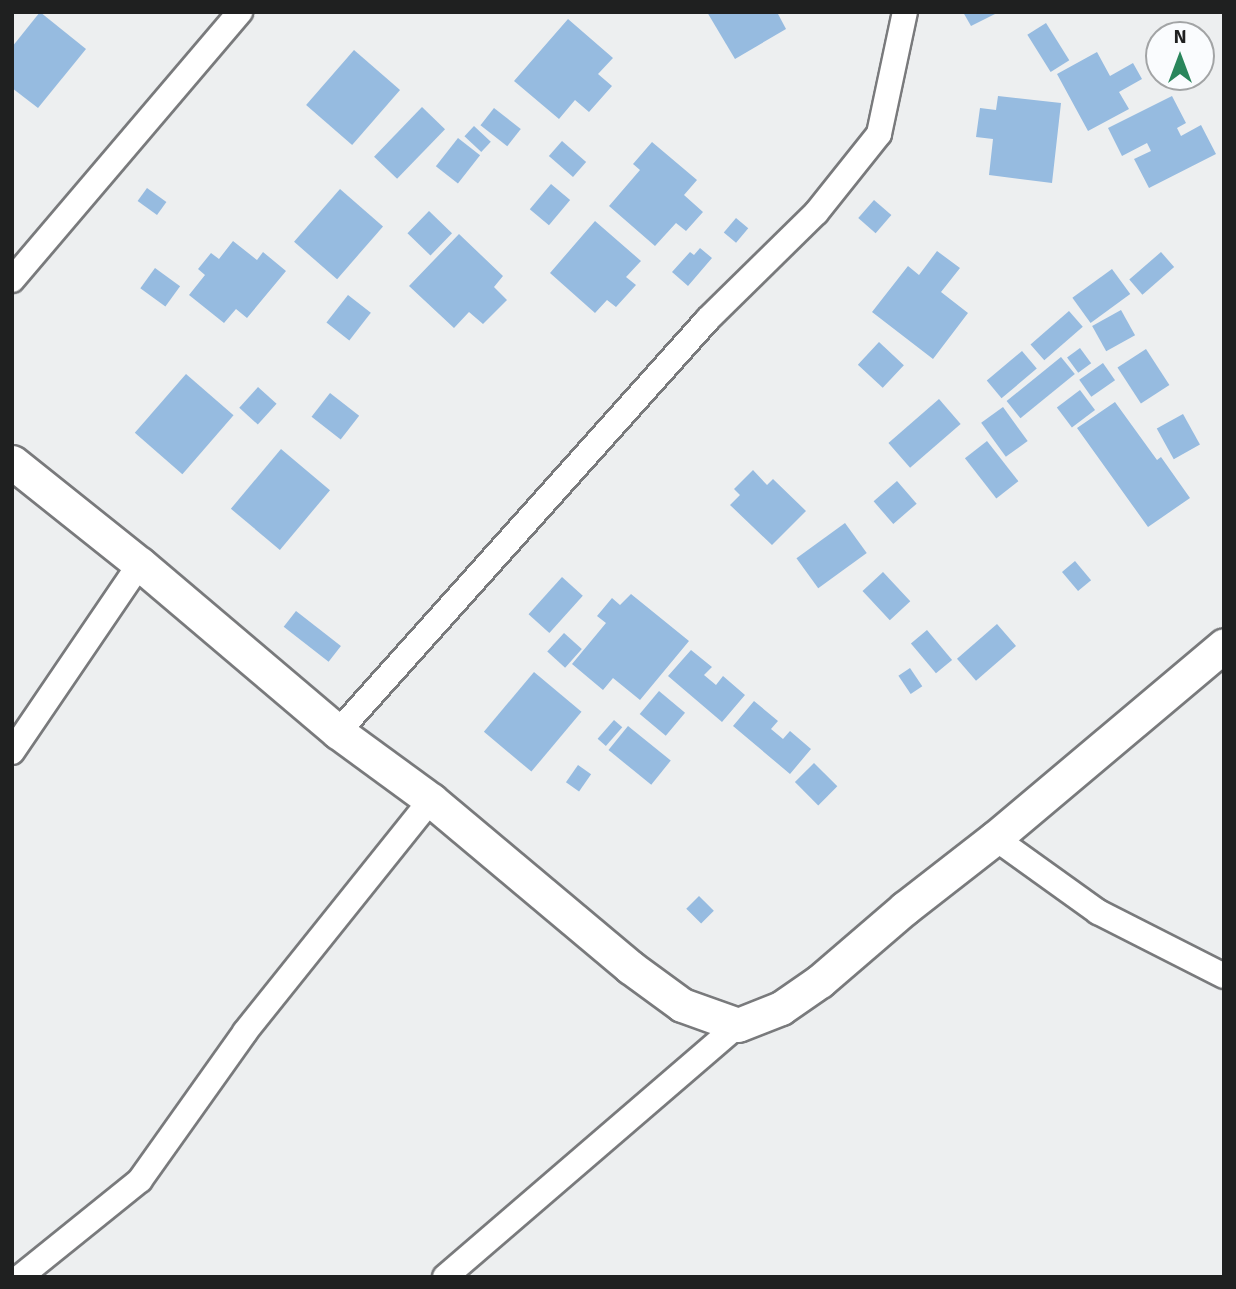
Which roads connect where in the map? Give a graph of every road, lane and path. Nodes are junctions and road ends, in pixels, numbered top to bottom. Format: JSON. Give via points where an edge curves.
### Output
{"nodes":[{"id":1,"x":240,"y":12,"type":"edge"},
{"id":2,"x":905,"y":12,"type":"edge"},
{"id":3,"x":12,"y":280,"type":"edge"},
{"id":4,"x":12,"y":462,"type":"edge"},
{"id":5,"x":141,"y":564,"type":"junction"},
{"id":6,"x":1224,"y":645,"type":"edge"},
{"id":7,"x":338,"y":732,"type":"junction"},
{"id":8,"x":12,"y":752,"type":"edge"},
{"id":9,"x":431,"y":800,"type":"junction"},
{"id":10,"x":996,"y":838,"type":"junction"},
{"id":11,"x":1224,"y":976,"type":"edge"},
{"id":12,"x":737,"y":1026,"type":"junction"},
{"id":13,"x":20,"y":1277,"type":"edge"},
{"id":14,"x":445,"y":1277,"type":"edge"}],
"edges":[{"from":1,"to":3,"type":"street"},
{"from":2,"to":7,"type":"street","via":[[879,134],[816,213],[708,318]]},
{"from":4,"to":5,"type":"street"},
{"from":5,"to":7,"type":"street"},
{"from":5,"to":8,"type":"street"},
{"from":6,"to":10,"type":"street"},
{"from":7,"to":9,"type":"street"},
{"from":9,"to":12,"type":"street","via":[[630,968],[682,1005]]},
{"from":9,"to":13,"type":"street","via":[[245,1032],[139,1180]]},
{"from":10,"to":11,"type":"street","via":[[1098,912]]},
{"from":10,"to":12,"type":"street","via":[[820,981],[781,1008]]},
{"from":12,"to":14,"type":"street"}]}
